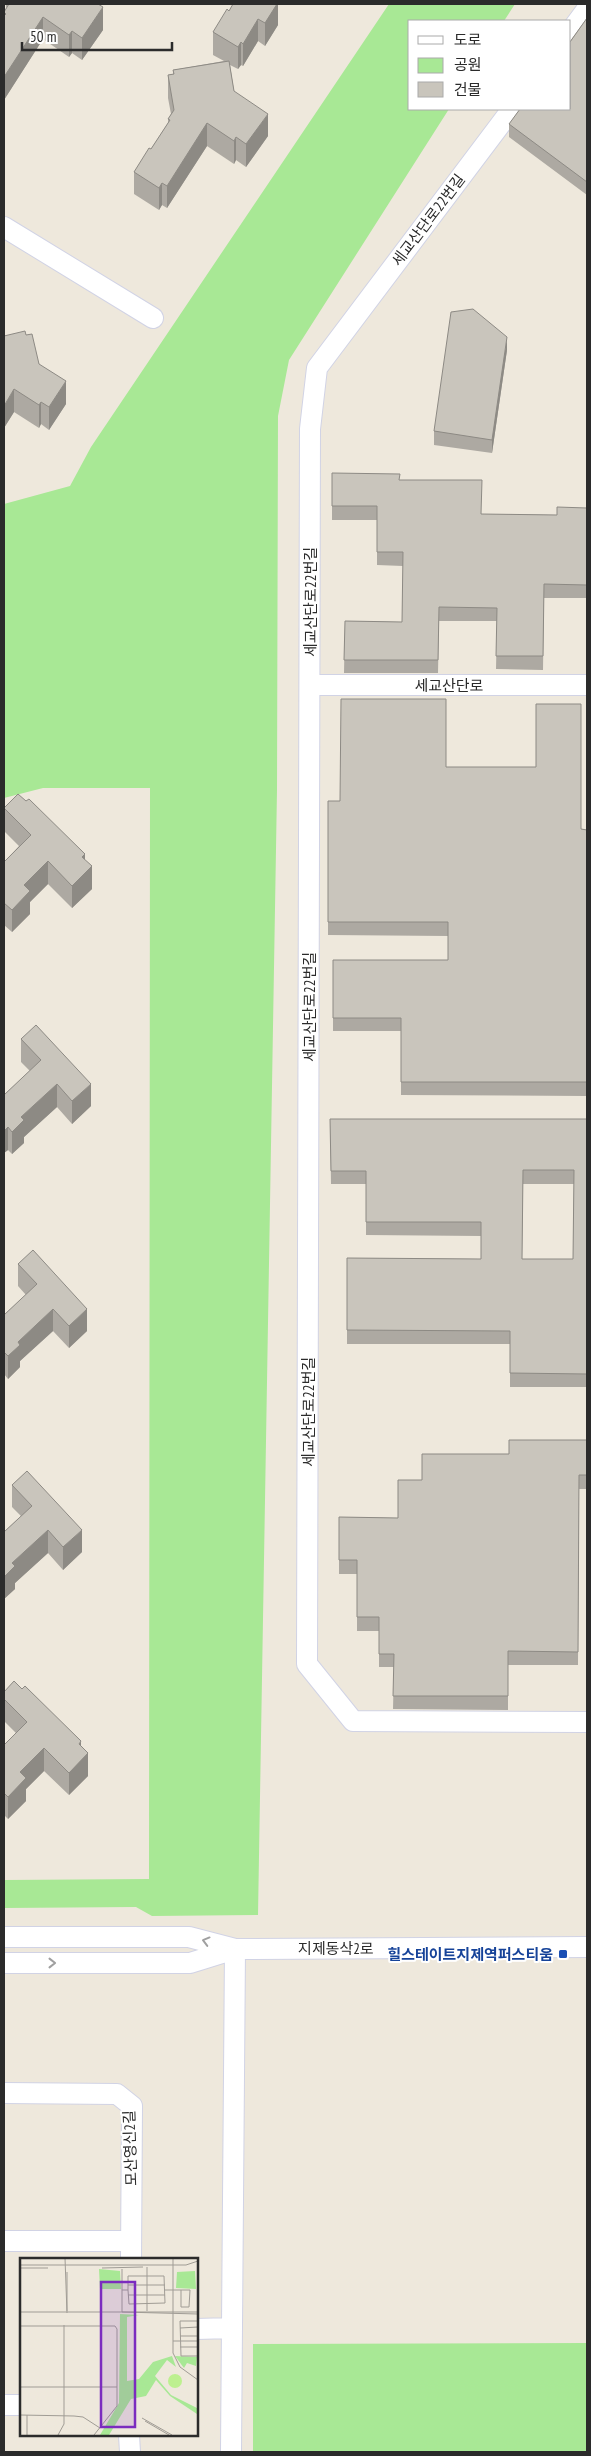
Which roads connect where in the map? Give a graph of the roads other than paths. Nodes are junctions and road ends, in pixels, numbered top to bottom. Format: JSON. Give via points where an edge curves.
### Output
{"nodes":[{"id":1,"x":587,"y":9,"type":"edge"},
{"id":2,"x":571,"y":31,"type":"edge"},
{"id":3,"x":511,"y":110,"type":"edge"},
{"id":4,"x":4,"y":227,"type":"edge"},
{"id":5,"x":153,"y":318,"type":"dead end"},
{"id":6,"x":310,"y":685,"type":"junction"},
{"id":7,"x":587,"y":685,"type":"edge"},
{"id":8,"x":587,"y":1722,"type":"edge"},
{"id":9,"x":4,"y":1937,"type":"edge"},
{"id":10,"x":587,"y":1947,"type":"edge"},
{"id":11,"x":235,"y":1949,"type":"junction"},
{"id":12,"x":4,"y":1963,"type":"edge"},
{"id":13,"x":4,"y":2093,"type":"edge"},
{"id":14,"x":4,"y":2241,"type":"edge"},
{"id":15,"x":131,"y":2250,"type":"edge"},
{"id":16,"x":232,"y":2328,"type":"junction"},
{"id":17,"x":198,"y":2329,"type":"edge"},
{"id":18,"x":4,"y":2405,"type":"edge"},
{"id":19,"x":20,"y":2405,"type":"edge"},
{"id":20,"x":130,"y":2436,"type":"edge"},
{"id":21,"x":130,"y":2452,"type":"edge"},
{"id":22,"x":231,"y":2452,"type":"edge"}],
"edges":[{"from":1,"to":2,"type":"street"},
{"from":3,"to":6,"type":"street","name":"세교산단로22번길","via":[[317,368],[310,429]]},
{"from":4,"to":5,"type":"street"},
{"from":6,"to":7,"type":"street","name":"세교산단로"},
{"from":6,"to":8,"type":"street","name":"세교산단로22번길","via":[[307,1664],[353,1721]]},
{"from":11,"to":9,"type":"street","name":"지제동삭2로","one_way":true,"via":[[189,1937]]},
{"from":10,"to":11,"type":"street","name":"지제동삭2로"},
{"from":12,"to":11,"type":"street","name":"지제동삭2로","one_way":true,"via":[[190,1963]]},
{"from":11,"to":16,"type":"street"},
{"from":13,"to":15,"type":"street","name":"모산영신2길","via":[[117,2094],[132,2106]]},
{"from":14,"to":15,"type":"street"},
{"from":16,"to":17,"type":"street"},
{"from":16,"to":22,"type":"street"},
{"from":18,"to":19,"type":"street"},
{"from":20,"to":21,"type":"street"}]}
